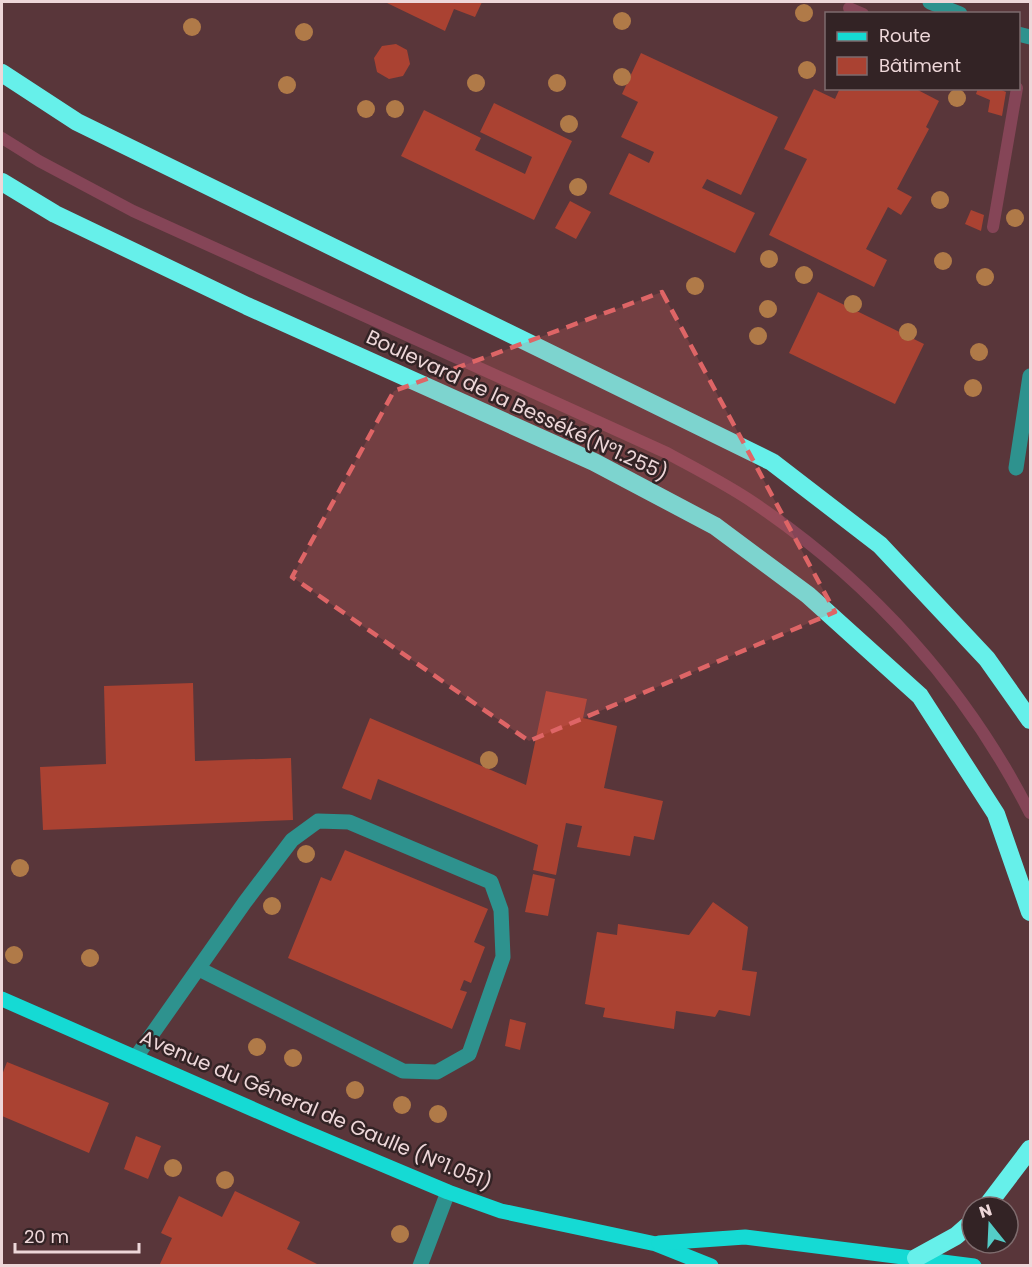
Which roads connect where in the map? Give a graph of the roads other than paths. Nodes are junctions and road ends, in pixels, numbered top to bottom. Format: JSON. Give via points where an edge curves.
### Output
{"nodes":[{"id":1,"x":930,"y":2,"type":"edge"},
{"id":2,"x":955,"y":12,"type":"edge"},
{"id":3,"x":2,"y":73,"type":"edge"},
{"id":4,"x":2,"y":182,"type":"edge"},
{"id":5,"x":1030,"y":376,"type":"edge"},
{"id":6,"x":1016,"y":468,"type":"dead end"},
{"id":7,"x":1030,"y":720,"type":"edge"},
{"id":8,"x":1030,"y":912,"type":"edge"},
{"id":9,"x":199,"y":969,"type":"junction"},
{"id":10,"x":2,"y":999,"type":"edge"},
{"id":11,"x":136,"y":1057,"type":"junction"},
{"id":12,"x":1030,"y":1149,"type":"edge"},
{"id":13,"x":448,"y":1192,"type":"junction"},
{"id":14,"x":995,"y":1195,"type":"edge"},
{"id":15,"x":960,"y":1232,"type":"edge"},
{"id":16,"x":656,"y":1244,"type":"junction"},
{"id":17,"x":916,"y":1258,"type":"junction"},
{"id":18,"x":420,"y":1266,"type":"edge"},
{"id":19,"x":711,"y":1266,"type":"edge"},
{"id":20,"x":974,"y":1266,"type":"edge"}],
"edges":[{"from":1,"to":2,"type":"street"},
{"from":3,"to":7,"type":"highway","via":[[77,122],[772,462],[880,545],[987,659]]},
{"from":4,"to":8,"type":"highway","name":"Boulevard de la Besséké(N°1.255)","via":[[56,214],[236,301],[594,462],[715,526],[808,595],[920,696],[996,814]]},
{"from":5,"to":6,"type":"street"},
{"from":9,"to":9,"type":"street","via":[[292,840],[318,821],[349,822],[491,882],[501,910],[503,957],[469,1054],[436,1072],[403,1071]]},
{"from":9,"to":11,"type":"street"},
{"from":10,"to":11,"type":"main road","name":"Avenue du Géneral de Gaulle (N°1.051)"},
{"from":11,"to":13,"type":"main road","name":"Avenue du Géneral de Gaulle (N°1.051)"},
{"from":12,"to":14,"type":"highway"},
{"from":13,"to":16,"type":"main road","name":"Avenue du Géneral de Gaulle (N°1.051)","via":[[501,1210]]},
{"from":13,"to":18,"type":"street"},
{"from":15,"to":17,"type":"highway"},
{"from":16,"to":17,"type":"main road","name":"Avenue du Géneral de Gaulle (N°1.051)","via":[[746,1237]]},
{"from":16,"to":19,"type":"main road","name":"Avenue du Géneral de Gaulle (N°1.051)"},
{"from":17,"to":20,"type":"main road","name":"Avenue du Géneral de Gaulle (N°1.051)"}]}
